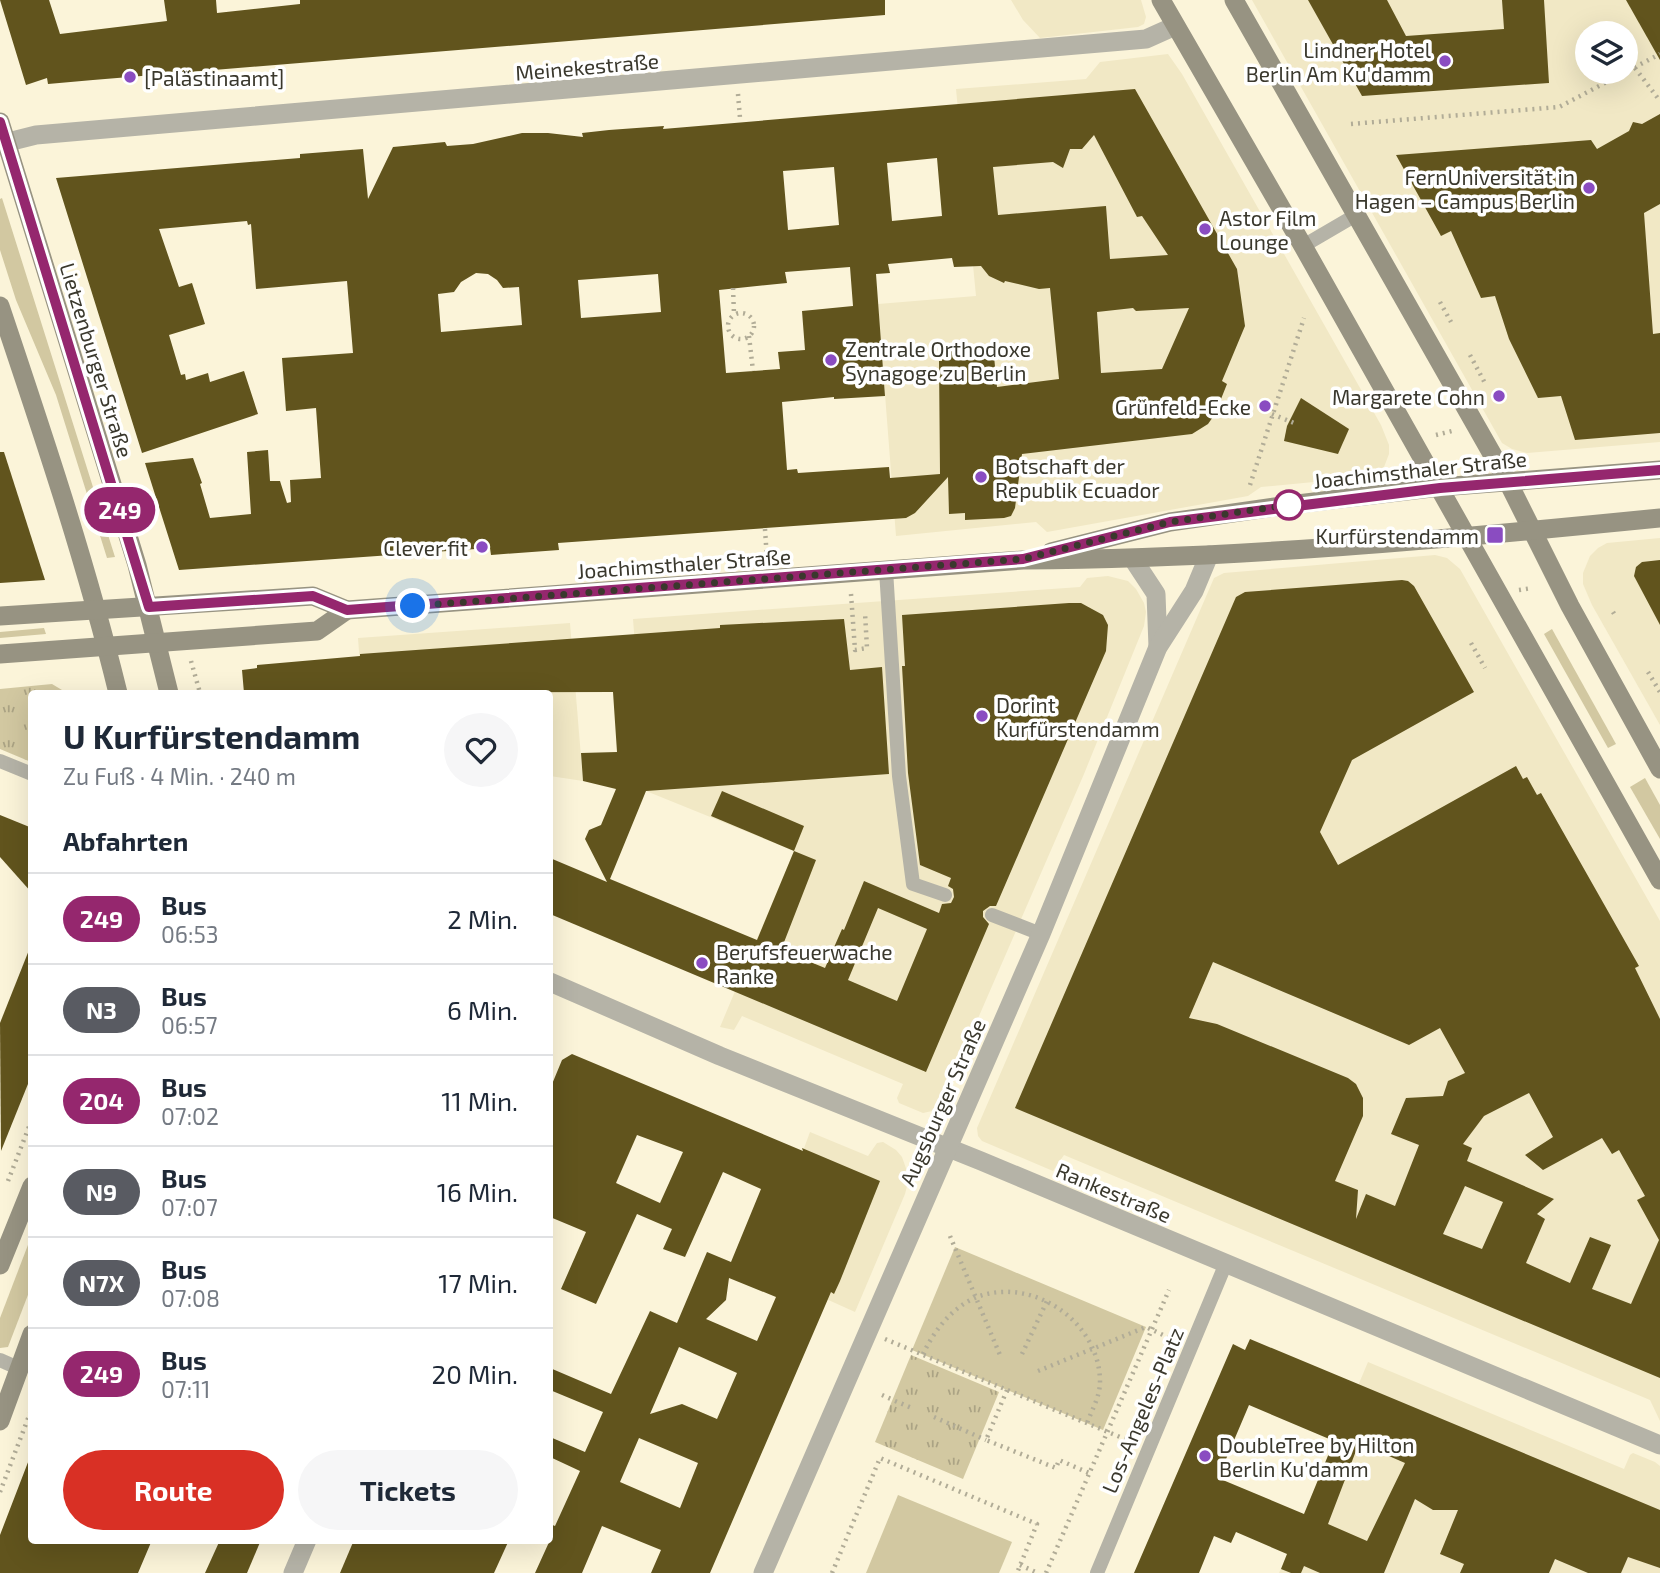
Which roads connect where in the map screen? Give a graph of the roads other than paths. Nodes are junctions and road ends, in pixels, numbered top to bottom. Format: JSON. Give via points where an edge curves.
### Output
{"nodes":[{"id":1,"x":1161,"y":0,"type":"edge"},
{"id":2,"x":1234,"y":0,"type":"edge"},
{"id":3,"x":1175,"y":26,"type":"junction"},
{"id":4,"x":0,"y":122,"type":"edge"},
{"id":5,"x":3,"y":143,"type":"edge"},
{"id":6,"x":1356,"y":215,"type":"junction"},
{"id":7,"x":1303,"y":246,"type":"junction"},
{"id":8,"x":0,"y":306,"type":"edge"},
{"id":9,"x":1660,"y":470,"type":"edge"},
{"id":10,"x":1508,"y":482,"type":"junction"},
{"id":11,"x":1440,"y":488,"type":"junction"},
{"id":12,"x":1660,"y":518,"type":"edge"},
{"id":13,"x":1534,"y":531,"type":"junction"},
{"id":14,"x":1467,"y":535,"type":"junction"},
{"id":15,"x":1209,"y":555,"type":"junction"},
{"id":16,"x":1023,"y":559,"type":"junction"},
{"id":17,"x":1133,"y":559,"type":"junction"},
{"id":18,"x":886,"y":570,"type":"junction"},
{"id":19,"x":149,"y":607,"type":"junction"},
{"id":20,"x":98,"y":610,"type":"junction"},
{"id":21,"x":347,"y":610,"type":"junction"},
{"id":22,"x":0,"y":616,"type":"edge"},
{"id":23,"x":157,"y":643,"type":"junction"},
{"id":24,"x":107,"y":647,"type":"junction"},
{"id":25,"x":1157,"y":647,"type":"junction"},
{"id":26,"x":0,"y":654,"type":"edge"},
{"id":27,"x":117,"y":690,"type":"edge"},
{"id":28,"x":168,"y":690,"type":"edge"},
{"id":29,"x":0,"y":761,"type":"edge"},
{"id":30,"x":1660,"y":769,"type":"edge"},
{"id":31,"x":28,"y":772,"type":"edge"},
{"id":32,"x":1660,"y":880,"type":"edge"},
{"id":33,"x":945,"y":895,"type":"dead end"},
{"id":34,"x":992,"y":915,"type":"dead end"},
{"id":35,"x":1041,"y":934,"type":"junction"},
{"id":36,"x":553,"y":984,"type":"edge"},
{"id":37,"x":947,"y":1147,"type":"junction"},
{"id":38,"x":28,"y":1196,"type":"edge"},
{"id":39,"x":1226,"y":1263,"type":"junction"},
{"id":40,"x":0,"y":1265,"type":"edge"},
{"id":41,"x":28,"y":1344,"type":"edge"},
{"id":42,"x":0,"y":1360,"type":"edge"},
{"id":43,"x":18,"y":1368,"type":"junction"},
{"id":44,"x":0,"y":1422,"type":"edge"},
{"id":45,"x":1660,"y":1445,"type":"edge"},
{"id":46,"x":305,"y":1544,"type":"edge"},
{"id":47,"x":293,"y":1573,"type":"edge"},
{"id":48,"x":763,"y":1573,"type":"edge"},
{"id":49,"x":1097,"y":1573,"type":"edge"}],
"edges":[{"from":1,"to":3,"type":"main road"},
{"from":2,"to":6,"type":"main road"},
{"from":3,"to":5,"type":"street","name":"Meinekestraße","via":[[1134,41],[36,135]]},
{"from":3,"to":7,"type":"main road"},
{"from":4,"to":5,"type":"main road","name":"Lietzenburger Straße"},
{"from":5,"to":19,"type":"main road","name":"Lietzenburger Straße"},
{"from":6,"to":7,"type":"lane"},
{"from":6,"to":10,"type":"main road"},
{"from":7,"to":11,"type":"main road"},
{"from":8,"to":20,"type":"main road"},
{"from":9,"to":10,"type":"main road","name":"Joachimsthaler Straße"},
{"from":10,"to":11,"type":"main road","name":"Joachimsthaler Straße"},
{"from":10,"to":13,"type":"main road"},
{"from":11,"to":14,"type":"main road"},
{"from":11,"to":16,"type":"main road","name":"Joachimsthaler Straße","via":[[1170,522]]},
{"from":12,"to":13,"type":"main road","name":"Joachimsthaler Straße"},
{"from":13,"to":14,"type":"main road","name":"Joachimsthaler Straße"},
{"from":13,"to":30,"type":"main road"},
{"from":14,"to":15,"type":"main road","name":"Joachimsthaler Straße"},
{"from":14,"to":32,"type":"main road"},
{"from":15,"to":17,"type":"main road","name":"Joachimsthaler Straße"},
{"from":15,"to":25,"type":"street","name":"Augsburger Straße","via":[[1194,591]]},
{"from":16,"to":17,"type":"main road","name":"Joachimsthaler Straße"},
{"from":16,"to":18,"type":"main road","name":"Joachimsthaler Straße"},
{"from":17,"to":25,"type":"street","name":"Augsburger Straße","via":[[1156,594]]},
{"from":18,"to":21,"type":"main road","name":"Joachimsthaler Straße"},
{"from":18,"to":33,"type":"lane","via":[[899,776],[913,884]]},
{"from":19,"to":20,"type":"main road","name":"Joachimsthaler Straße"},
{"from":19,"to":21,"type":"main road","name":"Joachimsthaler Straße","via":[[313,596]]},
{"from":19,"to":23,"type":"main road","name":"Lietzenburger Straße"},
{"from":20,"to":22,"type":"main road","name":"Joachimsthaler Straße"},
{"from":20,"to":24,"type":"main road"},
{"from":21,"to":23,"type":"main road","via":[[317,631]]},
{"from":23,"to":24,"type":"main road"},
{"from":23,"to":28,"type":"main road","name":"Lietzenburger Straße"},
{"from":24,"to":26,"type":"main road"},
{"from":24,"to":27,"type":"main road"},
{"from":25,"to":35,"type":"street","name":"Augsburger Straße"},
{"from":29,"to":31,"type":"lane"},
{"from":34,"to":35,"type":"lane"},
{"from":35,"to":37,"type":"street","name":"Augsburger Straße"},
{"from":36,"to":37,"type":"street","name":"Rankestraße"},
{"from":37,"to":39,"type":"street","name":"Rankestraße"},
{"from":37,"to":48,"type":"street","name":"Augsburger Straße"},
{"from":38,"to":40,"type":"main road"},
{"from":39,"to":45,"type":"street","name":"Rankestraße"},
{"from":39,"to":49,"type":"lane","name":"Los-Angeles-Platz"},
{"from":41,"to":43,"type":"main road"},
{"from":42,"to":43,"type":"lane"},
{"from":43,"to":44,"type":"main road"},
{"from":46,"to":47,"type":"street"}]}
